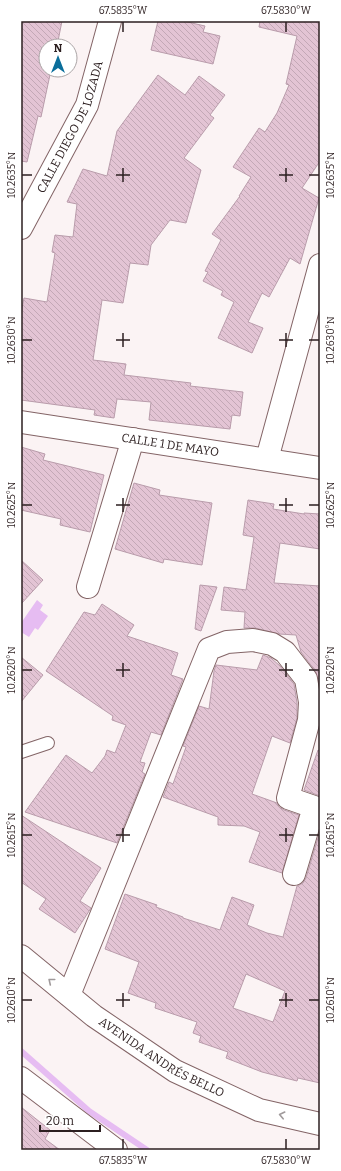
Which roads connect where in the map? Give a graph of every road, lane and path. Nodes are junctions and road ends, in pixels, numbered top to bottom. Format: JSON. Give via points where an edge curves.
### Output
{"nodes":[{"id":1,"x":110,"y":21,"type":"edge"},
{"id":2,"x":21,"y":228,"type":"edge"},
{"id":3,"x":320,"y":266,"type":"edge"},
{"id":4,"x":21,"y":422,"type":"edge"},
{"id":5,"x":133,"y":439,"type":"junction"},
{"id":6,"x":267,"y":459,"type":"junction"},
{"id":7,"x":320,"y":468,"type":"edge"},
{"id":8,"x":88,"y":587,"type":"dead end"},
{"id":9,"x":313,"y":676,"type":"edge"},
{"id":10,"x":48,"y":743,"type":"dead end"},
{"id":11,"x":21,"y":752,"type":"edge"},
{"id":12,"x":294,"y":874,"type":"dead end"},
{"id":13,"x":21,"y":956,"type":"edge"},
{"id":14,"x":69,"y":996,"type":"junction"},
{"id":15,"x":21,"y":1078,"type":"edge"},
{"id":16,"x":320,"y":1124,"type":"edge"},
{"id":17,"x":116,"y":1150,"type":"edge"}],
"edges":[{"from":1,"to":2,"type":"street","name":"CALLE DIEGO DE LOZADA","via":[[87,105]]},
{"from":3,"to":6,"type":"street"},
{"from":4,"to":5,"type":"street","name":"CALLE 1 DE MAYO"},
{"from":5,"to":6,"type":"street","name":"CALLE 1 DE MAYO"},
{"from":5,"to":8,"type":"street"},
{"from":6,"to":7,"type":"street","name":"CALLE 1 DE MAYO"},
{"from":9,"to":12,"type":"street","via":[[309,720],[288,798],[314,807]]},
{"from":9,"to":14,"type":"street","via":[[272,644],[253,640],[227,642],[209,649]]},
{"from":10,"to":11,"type":"lane"},
{"from":14,"to":13,"type":"street","name":"AVENIDA ANDRÉS BELLO","one_way":true},
{"from":16,"to":14,"type":"street","name":"AVENIDA ANDRÉS BELLO","one_way":true,"via":[[259,1110],[174,1071]]},
{"from":15,"to":17,"type":"street"}]}
